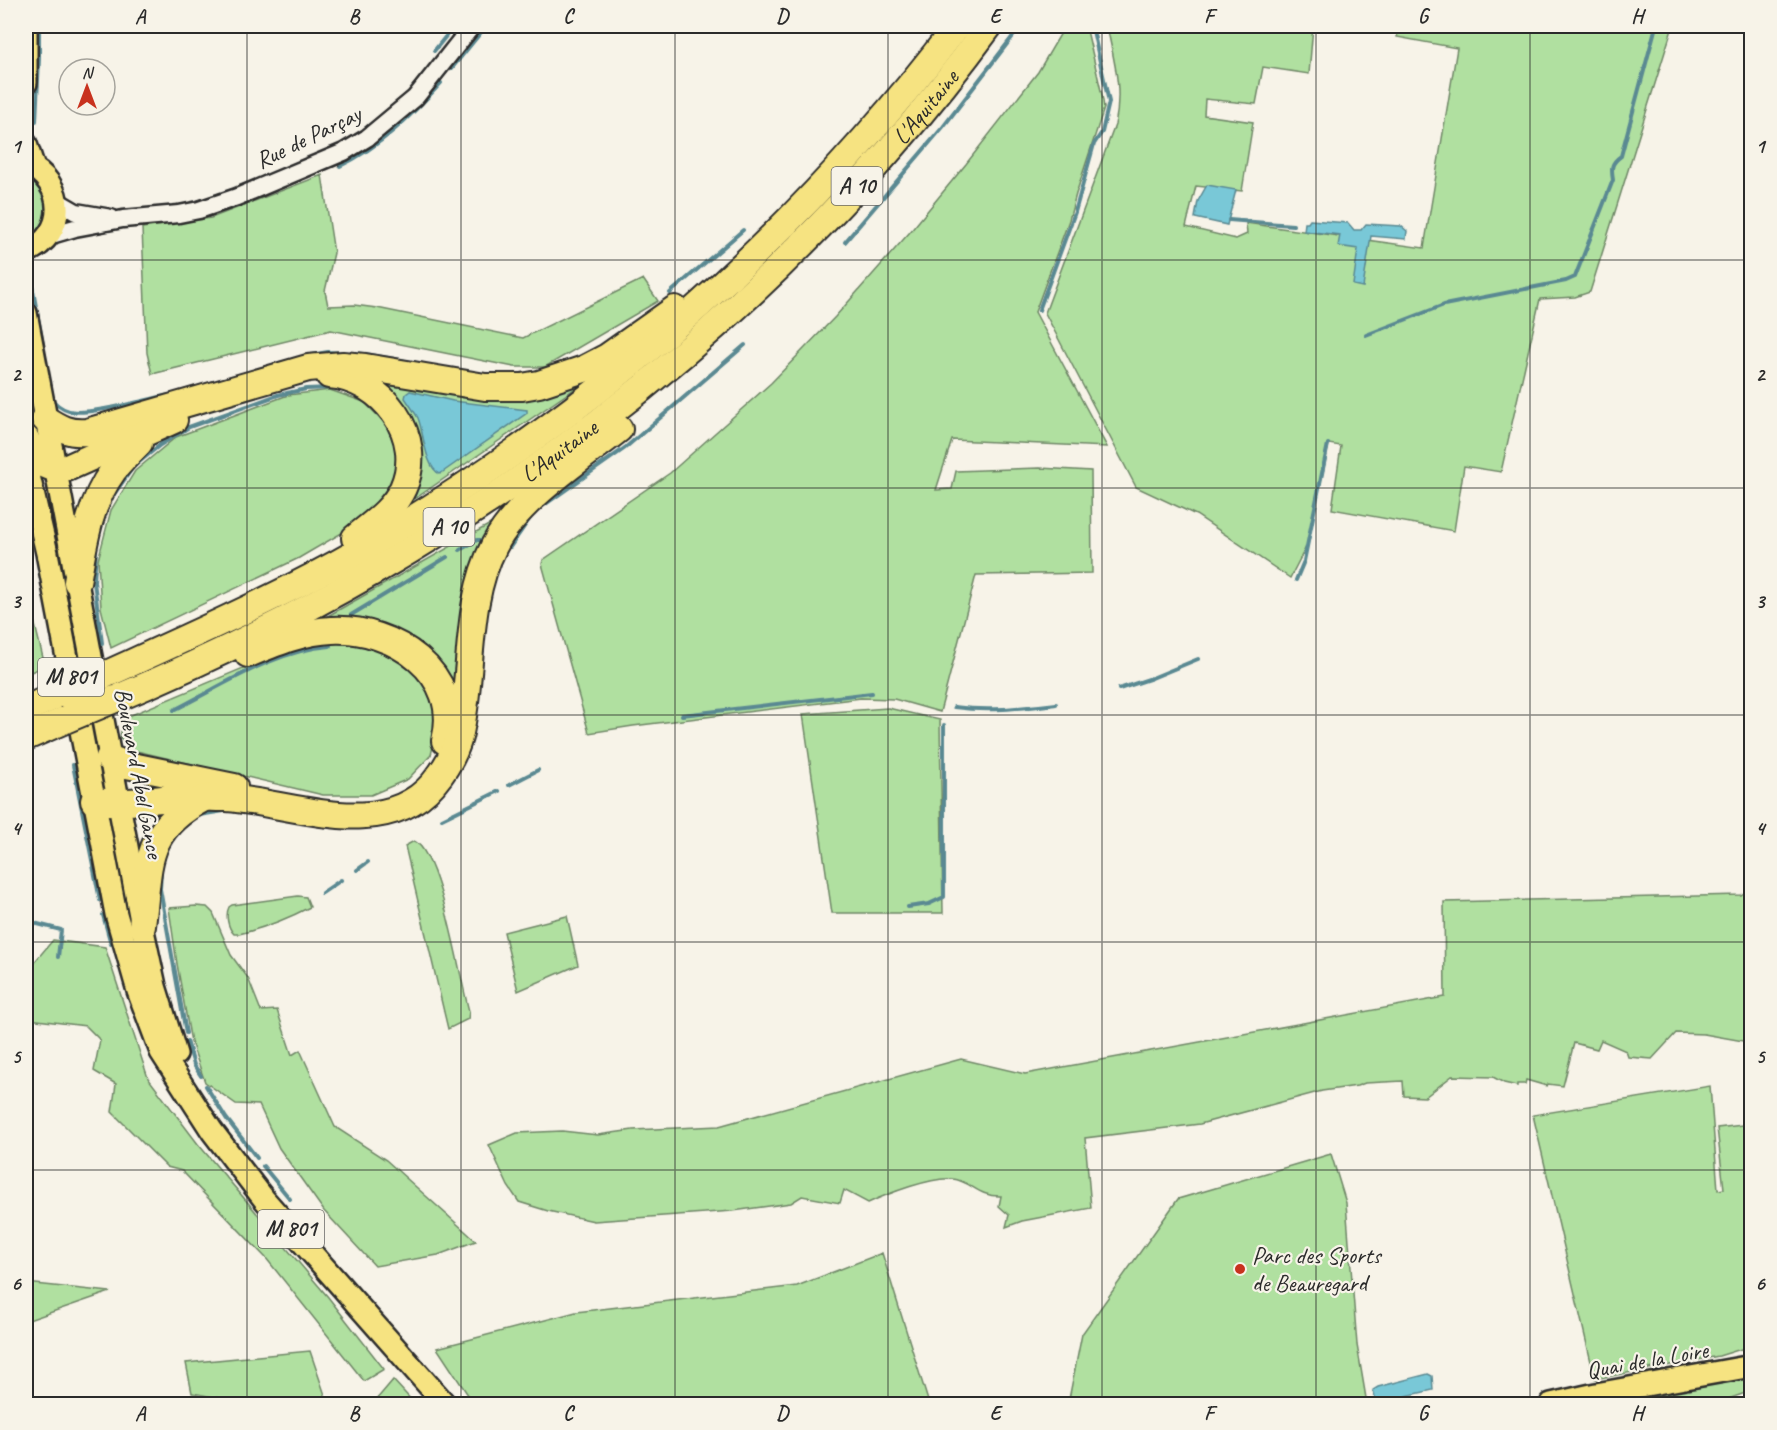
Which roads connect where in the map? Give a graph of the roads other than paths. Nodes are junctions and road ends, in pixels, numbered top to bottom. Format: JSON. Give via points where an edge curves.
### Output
{"nodes":[{"id":1,"x":26,"y":26,"type":"edge"},
{"id":2,"x":472,"y":26,"type":"edge"},
{"id":3,"x":957,"y":26,"type":"edge"},
{"id":4,"x":989,"y":26,"type":"edge"},
{"id":5,"x":26,"y":83,"type":"edge"},
{"id":6,"x":26,"y":144,"type":"edge"},
{"id":7,"x":30,"y":166,"type":"edge"},
{"id":8,"x":57,"y":201,"type":"junction"},
{"id":9,"x":123,"y":219,"type":"junction"},
{"id":10,"x":48,"y":236,"type":"junction"},
{"id":11,"x":26,"y":252,"type":"edge"},
{"id":12,"x":748,"y":262,"type":"junction"},
{"id":13,"x":26,"y":313,"type":"edge"},
{"id":14,"x":709,"y":333,"type":"junction"},
{"id":15,"x":45,"y":418,"type":"junction"},
{"id":16,"x":148,"y":433,"type":"junction"},
{"id":17,"x":26,"y":439,"type":"edge"},
{"id":18,"x":26,"y":463,"type":"edge"},
{"id":19,"x":55,"y":469,"type":"junction"},
{"id":20,"x":77,"y":582,"type":"junction"},
{"id":21,"x":296,"y":585,"type":"junction"},
{"id":22,"x":162,"y":678,"type":"junction"},
{"id":23,"x":26,"y":709,"type":"edge"},
{"id":24,"x":26,"y":737,"type":"edge"},
{"id":25,"x":109,"y":758,"type":"junction"},
{"id":26,"x":185,"y":777,"type":"junction"},
{"id":27,"x":109,"y":798,"type":"junction"},
{"id":28,"x":204,"y":798,"type":"junction"},
{"id":29,"x":142,"y":926,"type":"junction"},
{"id":30,"x":190,"y":1098,"type":"junction"},
{"id":31,"x":1752,"y":1366,"type":"edge"},
{"id":32,"x":427,"y":1386,"type":"junction"},
{"id":33,"x":437,"y":1404,"type":"edge"},
{"id":34,"x":445,"y":1404,"type":"edge"},
{"id":35,"x":1551,"y":1404,"type":"edge"}],
"edges":[{"from":1,"to":5,"type":"main road"},
{"from":2,"to":9,"type":"street","name":"Rue de Parçay","via":[[415,98],[344,152],[200,210]]},
{"from":3,"to":12,"type":"highway","name":"L'Aquitaine","number":"A 10","via":[[869,135]]},
{"from":4,"to":14,"type":"highway","name":"L'Aquitaine","number":"A 10","via":[[855,189]]},
{"from":6,"to":7,"type":"main road"},
{"from":7,"to":8,"type":"main road","via":[[49,182]]},
{"from":8,"to":9,"type":"street","name":"Rue de Parçay","via":[[76,212]]},
{"from":8,"to":10,"type":"main road","via":[[55,223]]},
{"from":9,"to":10,"type":"street","name":"Rue de Parçay"},
{"from":10,"to":11,"type":"main road"},
{"from":12,"to":15,"type":"highway","via":[[607,357],[539,384],[485,387],[365,367],[324,366],[289,372],[87,432],[65,431]]},
{"from":12,"to":21,"type":"highway","name":"L'Aquitaine","number":"A 10","via":[[653,347],[532,440],[413,519]]},
{"from":13,"to":15,"type":"main road","name":"Boulevard Abel Gance","number":"M 801"},
{"from":14,"to":22,"type":"highway","name":"L'Aquitaine","number":"A 10","via":[[589,431],[462,519],[328,597]]},
{"from":14,"to":28,"type":"highway","via":[[634,417],[530,500],[503,529],[493,547],[480,590],[458,740],[446,767],[429,790],[404,806],[361,816]]},
{"from":15,"to":19,"type":"main road","name":"Boulevard Abel Gance","number":"M 801"},
{"from":16,"to":19,"type":"highway","via":[[80,464]]},
{"from":16,"to":20,"type":"highway","via":[[114,470],[98,497],[87,524]]},
{"from":16,"to":21,"type":"highway","via":[[234,398],[309,376],[349,379],[369,387],[389,405],[408,443],[404,487],[384,515]]},
{"from":17,"to":19,"type":"highway","via":[[37,459]]},
{"from":18,"to":27,"type":"main road","name":"Boulevard Abel Gance","number":"M 801"},
{"from":19,"to":20,"type":"main road","name":"Boulevard Abel Gance","number":"M 801"},
{"from":20,"to":25,"type":"main road","name":"Boulevard Abel Gance","number":"M 801"},
{"from":21,"to":23,"type":"highway","name":"L'Aquitaine","number":"A 10","bridge":true},
{"from":22,"to":24,"type":"highway","name":"L'Aquitaine","number":"A 10","bridge":true},
{"from":22,"to":26,"type":"highway","via":[[219,665],[299,636],[345,630],[378,636],[408,650],[435,677],[445,699],[446,738],[437,762],[416,786],[387,801],[331,806]]},
{"from":25,"to":26,"type":"highway"},
{"from":25,"to":27,"type":"main road","name":"Boulevard Abel Gance","number":"M 801"},
{"from":26,"to":27,"type":"highway"},
{"from":27,"to":28,"type":"highway"},
{"from":27,"to":29,"type":"main road","name":"Boulevard Abel Gance","number":"M 801"},
{"from":27,"to":30,"type":"main road","name":"Boulevard Abel Gance","number":"M 801","via":[[116,914],[161,1052]]},
{"from":28,"to":29,"type":"highway","via":[[177,814],[158,836],[150,863]]},
{"from":29,"to":30,"type":"main road","name":"Boulevard Abel Gance","number":"M 801","via":[[161,1009]]},
{"from":30,"to":32,"type":"main road","name":"Boulevard Abel Gance","number":"M 801","via":[[264,1199]]},
{"from":31,"to":35,"type":"main road","name":"Quai de la Loire"},
{"from":32,"to":33,"type":"main road","name":"Boulevard Abel Gance","number":"M 801"},
{"from":32,"to":34,"type":"main road","name":"Boulevard Abel Gance","number":"M 801"}]}
